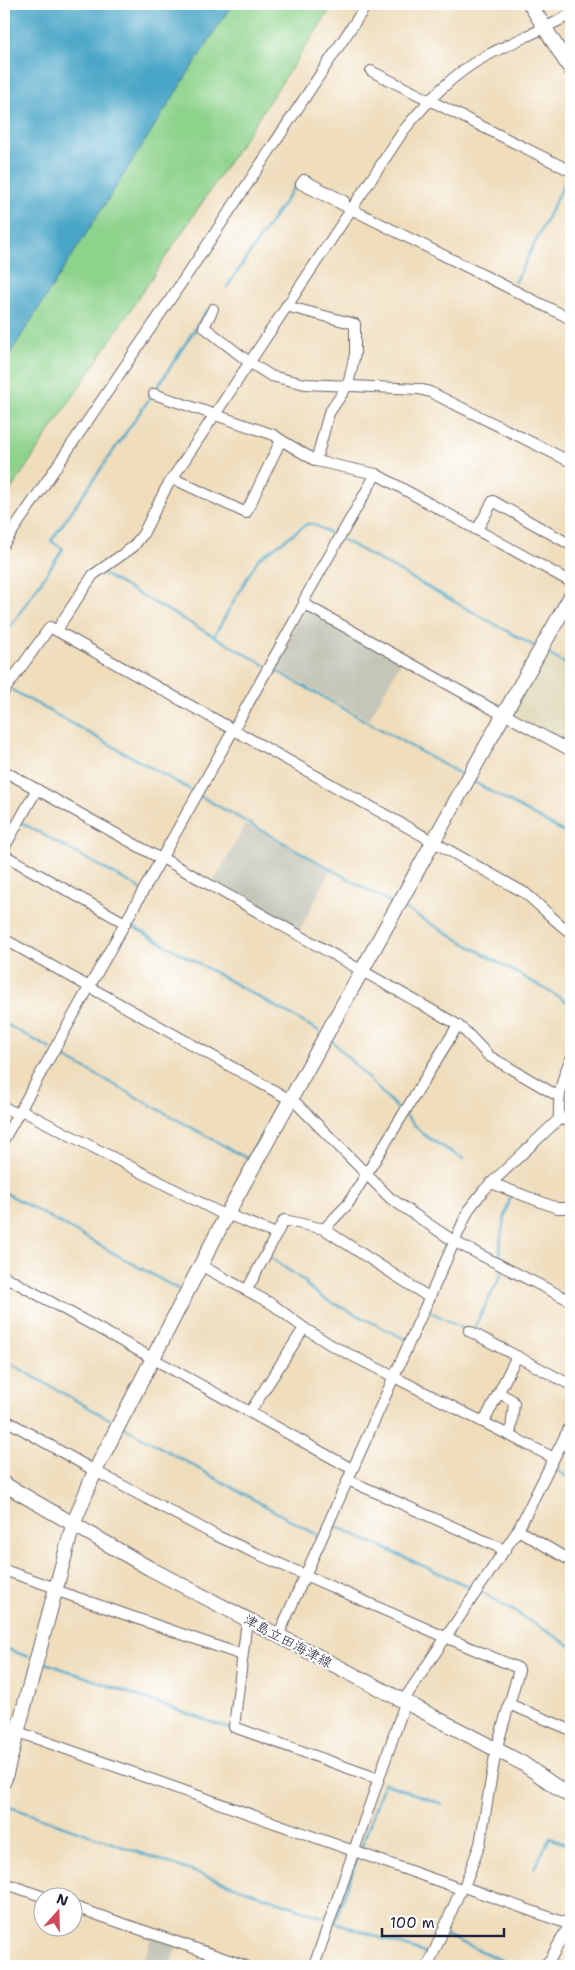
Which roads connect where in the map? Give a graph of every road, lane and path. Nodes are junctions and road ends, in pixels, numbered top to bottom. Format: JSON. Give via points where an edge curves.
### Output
{"nodes":[{"id":1,"x":367,"y":4,"type":"edge"},
{"id":2,"x":530,"y":4,"type":"edge"},
{"id":3,"x":569,"y":18,"type":"edge"},
{"id":4,"x":546,"y":29,"type":"junction"},
{"id":5,"x":567,"y":53,"type":"edge"},
{"id":6,"x":571,"y":70,"type":"edge"},
{"id":7,"x":371,"y":71,"type":"dead end"},
{"id":8,"x":426,"y":99,"type":"junction"},
{"id":9,"x":571,"y":171,"type":"edge"},
{"id":10,"x":302,"y":182,"type":"dead end"},
{"id":11,"x":348,"y":207,"type":"junction"},
{"id":12,"x":286,"y":306,"type":"junction"},
{"id":13,"x":213,"y":309,"type":"dead end"},
{"id":14,"x":571,"y":313,"type":"edge"},
{"id":15,"x":571,"y":319,"type":"edge"},
{"id":16,"x":249,"y":362,"type":"junction"},
{"id":17,"x":348,"y":385,"type":"junction"},
{"id":18,"x":154,"y":394,"type":"dead end"},
{"id":19,"x":212,"y":414,"type":"junction"},
{"id":20,"x":282,"y":440,"type":"junction"},
{"id":21,"x":316,"y":461,"type":"junction"},
{"id":22,"x":571,"y":462,"type":"edge"},
{"id":23,"x":376,"y":474,"type":"junction"},
{"id":24,"x":172,"y":478,"type":"junction"},
{"id":25,"x":477,"y":530,"type":"junction"},
{"id":26,"x":4,"y":544,"type":"edge"},
{"id":27,"x":571,"y":545,"type":"edge"},
{"id":28,"x":571,"y":582,"type":"edge"},
{"id":29,"x":571,"y":596,"type":"edge"},
{"id":30,"x":304,"y":604,"type":"junction"},
{"id":31,"x":58,"y":631,"type":"junction"},
{"id":32,"x":4,"y":691,"type":"edge"},
{"id":33,"x":503,"y":714,"type":"junction"},
{"id":34,"x":232,"y":730,"type":"junction"},
{"id":35,"x":571,"y":751,"type":"edge"},
{"id":36,"x":4,"y":771,"type":"edge"},
{"id":37,"x":37,"y":790,"type":"junction"},
{"id":38,"x":433,"y":843,"type":"junction"},
{"id":39,"x":4,"y":848,"type":"edge"},
{"id":40,"x":4,"y":855,"type":"edge"},
{"id":41,"x":162,"y":858,"type":"junction"},
{"id":42,"x":125,"y":923,"type":"junction"},
{"id":43,"x":571,"y":933,"type":"edge"},
{"id":44,"x":4,"y":939,"type":"edge"},
{"id":45,"x":363,"y":970,"type":"junction"},
{"id":46,"x":89,"y":986,"type":"junction"},
{"id":47,"x":458,"y":1025,"type":"junction"},
{"id":48,"x":571,"y":1060,"type":"edge"},
{"id":49,"x":558,"y":1096,"type":"junction"},
{"id":50,"x":291,"y":1100,"type":"junction"},
{"id":51,"x":4,"y":1107,"type":"edge"},
{"id":52,"x":19,"y":1112,"type":"junction"},
{"id":53,"x":559,"y":1119,"type":"junction"},
{"id":54,"x":571,"y":1121,"type":"edge"},
{"id":55,"x":4,"y":1138,"type":"edge"},
{"id":56,"x":367,"y":1173,"type":"junction"},
{"id":57,"x":492,"y":1183,"type":"junction"},
{"id":58,"x":571,"y":1208,"type":"edge"},
{"id":59,"x":226,"y":1215,"type":"junction"},
{"id":60,"x":324,"y":1229,"type":"junction"},
{"id":61,"x":276,"y":1234,"type":"junction"},
{"id":62,"x":455,"y":1242,"type":"junction"},
{"id":63,"x":200,"y":1265,"type":"junction"},
{"id":64,"x":4,"y":1276,"type":"edge"},
{"id":65,"x":247,"y":1290,"type":"junction"},
{"id":66,"x":430,"y":1298,"type":"junction"},
{"id":67,"x":571,"y":1301,"type":"edge"},
{"id":68,"x":304,"y":1328,"type":"junction"},
{"id":69,"x":469,"y":1331,"type":"dead end"},
{"id":70,"x":517,"y":1356,"type":"junction"},
{"id":71,"x":152,"y":1358,"type":"junction"},
{"id":72,"x":394,"y":1377,"type":"junction"},
{"id":73,"x":571,"y":1385,"type":"edge"},
{"id":74,"x":499,"y":1393,"type":"junction"},
{"id":75,"x":250,"y":1412,"type":"junction"},
{"id":76,"x":4,"y":1419,"type":"edge"},
{"id":77,"x":484,"y":1422,"type":"junction"},
{"id":78,"x":571,"y":1424,"type":"edge"},
{"id":79,"x":508,"y":1435,"type":"junction"},
{"id":80,"x":554,"y":1458,"type":"junction"},
{"id":81,"x":352,"y":1469,"type":"junction"},
{"id":82,"x":95,"y":1472,"type":"junction"},
{"id":83,"x":348,"y":1480,"type":"junction"},
{"id":84,"x":4,"y":1484,"type":"edge"},
{"id":85,"x":73,"y":1525,"type":"junction"},
{"id":86,"x":518,"y":1530,"type":"junction"},
{"id":87,"x":505,"y":1550,"type":"junction"},
{"id":88,"x":571,"y":1561,"type":"edge"},
{"id":89,"x":4,"y":1570,"type":"edge"},
{"id":90,"x":305,"y":1574,"type":"junction"},
{"id":91,"x":56,"y":1589,"type":"junction"},
{"id":92,"x":247,"y":1620,"type":"junction"},
{"id":93,"x":278,"y":1636,"type":"junction"},
{"id":94,"x":445,"y":1637,"type":"junction"},
{"id":95,"x":242,"y":1655,"type":"junction"},
{"id":96,"x":404,"y":1702,"type":"junction"},
{"id":97,"x":509,"y":1704,"type":"junction"},
{"id":98,"x":4,"y":1728,"type":"edge"},
{"id":99,"x":571,"y":1730,"type":"edge"},
{"id":100,"x":17,"y":1732,"type":"junction"},
{"id":101,"x":496,"y":1750,"type":"junction"},
{"id":102,"x":379,"y":1779,"type":"junction"},
{"id":103,"x":4,"y":1781,"type":"edge"},
{"id":104,"x":571,"y":1797,"type":"edge"},
{"id":105,"x":354,"y":1851,"type":"junction"},
{"id":106,"x":4,"y":1882,"type":"edge"},
{"id":107,"x":463,"y":1888,"type":"junction"},
{"id":108,"x":32,"y":1892,"type":"edge"},
{"id":109,"x":82,"y":1909,"type":"edge"},
{"id":110,"x":570,"y":1923,"type":"edge"},
{"id":111,"x":246,"y":1966,"type":"edge"},
{"id":112,"x":314,"y":1966,"type":"edge"},
{"id":113,"x":428,"y":1966,"type":"edge"},
{"id":114,"x":543,"y":1966,"type":"edge"}],
"edges":[{"from":1,"to":26,"type":"street"},
{"from":2,"to":4,"type":"street"},
{"from":3,"to":4,"type":"street"},
{"from":4,"to":5,"type":"street"},
{"from":4,"to":8,"type":"street","via":[[484,56]]},
{"from":5,"to":6,"type":"street"},
{"from":7,"to":8,"type":"street"},
{"from":8,"to":9,"type":"street"},
{"from":8,"to":11,"type":"street"},
{"from":10,"to":11,"type":"street","via":[[304,180],[344,201]]},
{"from":11,"to":12,"type":"street"},
{"from":11,"to":14,"type":"street"},
{"from":11,"to":15,"type":"street"},
{"from":12,"to":16,"type":"street"},
{"from":12,"to":17,"type":"street","via":[[355,324],[355,354]]},
{"from":13,"to":16,"type":"street","via":[[204,327]]},
{"from":16,"to":17,"type":"street","via":[[271,376],[286,380]]},
{"from":16,"to":19,"type":"street"},
{"from":17,"to":21,"type":"street","via":[[328,413]]},
{"from":17,"to":22,"type":"street","via":[[430,392]]},
{"from":18,"to":19,"type":"street"},
{"from":19,"to":20,"type":"street"},
{"from":19,"to":24,"type":"street"},
{"from":20,"to":21,"type":"street"},
{"from":20,"to":24,"type":"street","via":[[246,513]]},
{"from":21,"to":23,"type":"street"},
{"from":23,"to":25,"type":"street"},
{"from":23,"to":30,"type":"street"},
{"from":24,"to":31,"type":"street","via":[[143,534],[133,547],[93,575]]},
{"from":25,"to":27,"type":"street","via":[[493,501]]},
{"from":25,"to":28,"type":"street"},
{"from":29,"to":33,"type":"street"},
{"from":30,"to":33,"type":"street"},
{"from":30,"to":34,"type":"street"},
{"from":31,"to":32,"type":"street","via":[[50,627]]},
{"from":31,"to":34,"type":"street"},
{"from":33,"to":35,"type":"street"},
{"from":33,"to":38,"type":"street"},
{"from":34,"to":38,"type":"street"},
{"from":34,"to":41,"type":"street"},
{"from":36,"to":37,"type":"street"},
{"from":37,"to":39,"type":"street"},
{"from":37,"to":41,"type":"street"},
{"from":38,"to":43,"type":"street","via":[[525,893]]},
{"from":38,"to":45,"type":"street"},
{"from":40,"to":42,"type":"street"},
{"from":41,"to":42,"type":"street"},
{"from":41,"to":45,"type":"street"},
{"from":42,"to":46,"type":"street"},
{"from":44,"to":46,"type":"street"},
{"from":45,"to":47,"type":"street"},
{"from":45,"to":50,"type":"street"},
{"from":46,"to":50,"type":"street"},
{"from":46,"to":52,"type":"street"},
{"from":47,"to":49,"type":"street","via":[[489,1056]]},
{"from":47,"to":56,"type":"street"},
{"from":48,"to":49,"type":"street"},
{"from":49,"to":53,"type":"street"},
{"from":50,"to":56,"type":"street"},
{"from":50,"to":59,"type":"street"},
{"from":51,"to":52,"type":"street"},
{"from":52,"to":55,"type":"street"},
{"from":52,"to":59,"type":"street"},
{"from":53,"to":54,"type":"street"},
{"from":53,"to":57,"type":"street"},
{"from":56,"to":60,"type":"street","via":[[348,1204]]},
{"from":56,"to":62,"type":"street","via":[[390,1198]]},
{"from":57,"to":58,"type":"street","via":[[557,1208]]},
{"from":57,"to":62,"type":"street","via":[[469,1209]]},
{"from":59,"to":61,"type":"street"},
{"from":59,"to":63,"type":"street"},
{"from":60,"to":61,"type":"street","via":[[284,1220]]},
{"from":60,"to":66,"type":"street"},
{"from":61,"to":65,"type":"street"},
{"from":62,"to":66,"type":"street"},
{"from":62,"to":67,"type":"street"},
{"from":63,"to":65,"type":"street"},
{"from":63,"to":71,"type":"street"},
{"from":64,"to":71,"type":"street"},
{"from":65,"to":68,"type":"street"},
{"from":66,"to":72,"type":"street"},
{"from":68,"to":72,"type":"street"},
{"from":68,"to":75,"type":"street"},
{"from":69,"to":70,"type":"street"},
{"from":70,"to":73,"type":"street"},
{"from":70,"to":74,"type":"street"},
{"from":71,"to":75,"type":"street"},
{"from":71,"to":82,"type":"street"},
{"from":72,"to":77,"type":"street"},
{"from":72,"to":81,"type":"street"},
{"from":74,"to":77,"type":"street"},
{"from":74,"to":79,"type":"street","via":[[514,1403]]},
{"from":75,"to":81,"type":"street"},
{"from":76,"to":82,"type":"street"},
{"from":77,"to":79,"type":"street"},
{"from":78,"to":80,"type":"street"},
{"from":79,"to":80,"type":"street"},
{"from":80,"to":86,"type":"street"},
{"from":81,"to":83,"type":"street"},
{"from":82,"to":85,"type":"street"},
{"from":82,"to":90,"type":"street","via":[[217,1536]]},
{"from":83,"to":87,"type":"street"},
{"from":83,"to":90,"type":"street"},
{"from":84,"to":85,"type":"street","name":"津島立田海津線"},
{"from":85,"to":91,"type":"street"},
{"from":85,"to":92,"type":"street","name":"津島立田海津線"},
{"from":86,"to":87,"type":"street"},
{"from":86,"to":88,"type":"street"},
{"from":87,"to":94,"type":"street"},
{"from":89,"to":91,"type":"street"},
{"from":90,"to":93,"type":"street"},
{"from":90,"to":94,"type":"street"},
{"from":91,"to":95,"type":"street"},
{"from":91,"to":100,"type":"street"},
{"from":92,"to":93,"type":"street","name":"津島立田海津線"},
{"from":92,"to":95,"type":"street"},
{"from":93,"to":96,"type":"street","name":"津島立田海津線"},
{"from":94,"to":96,"type":"street"},
{"from":94,"to":97,"type":"street","via":[[518,1668]]},
{"from":95,"to":102,"type":"street","via":[[234,1727]]},
{"from":96,"to":101,"type":"street","name":"津島立田海津線"},
{"from":96,"to":102,"type":"street"},
{"from":97,"to":99,"type":"street"},
{"from":97,"to":101,"type":"street"},
{"from":98,"to":100,"type":"street"},
{"from":100,"to":103,"type":"street"},
{"from":100,"to":105,"type":"street"},
{"from":101,"to":104,"type":"street","name":"津島立田海津線","via":[[544,1776]]},
{"from":101,"to":107,"type":"street","via":[[480,1844]]},
{"from":102,"to":105,"type":"street"},
{"from":105,"to":107,"type":"street"},
{"from":105,"to":112,"type":"street"},
{"from":106,"to":108,"type":"street"},
{"from":107,"to":110,"type":"street"},
{"from":107,"to":113,"type":"street"},
{"from":109,"to":111,"type":"street"},
{"from":110,"to":114,"type":"street","via":[[550,1960]]}]}
